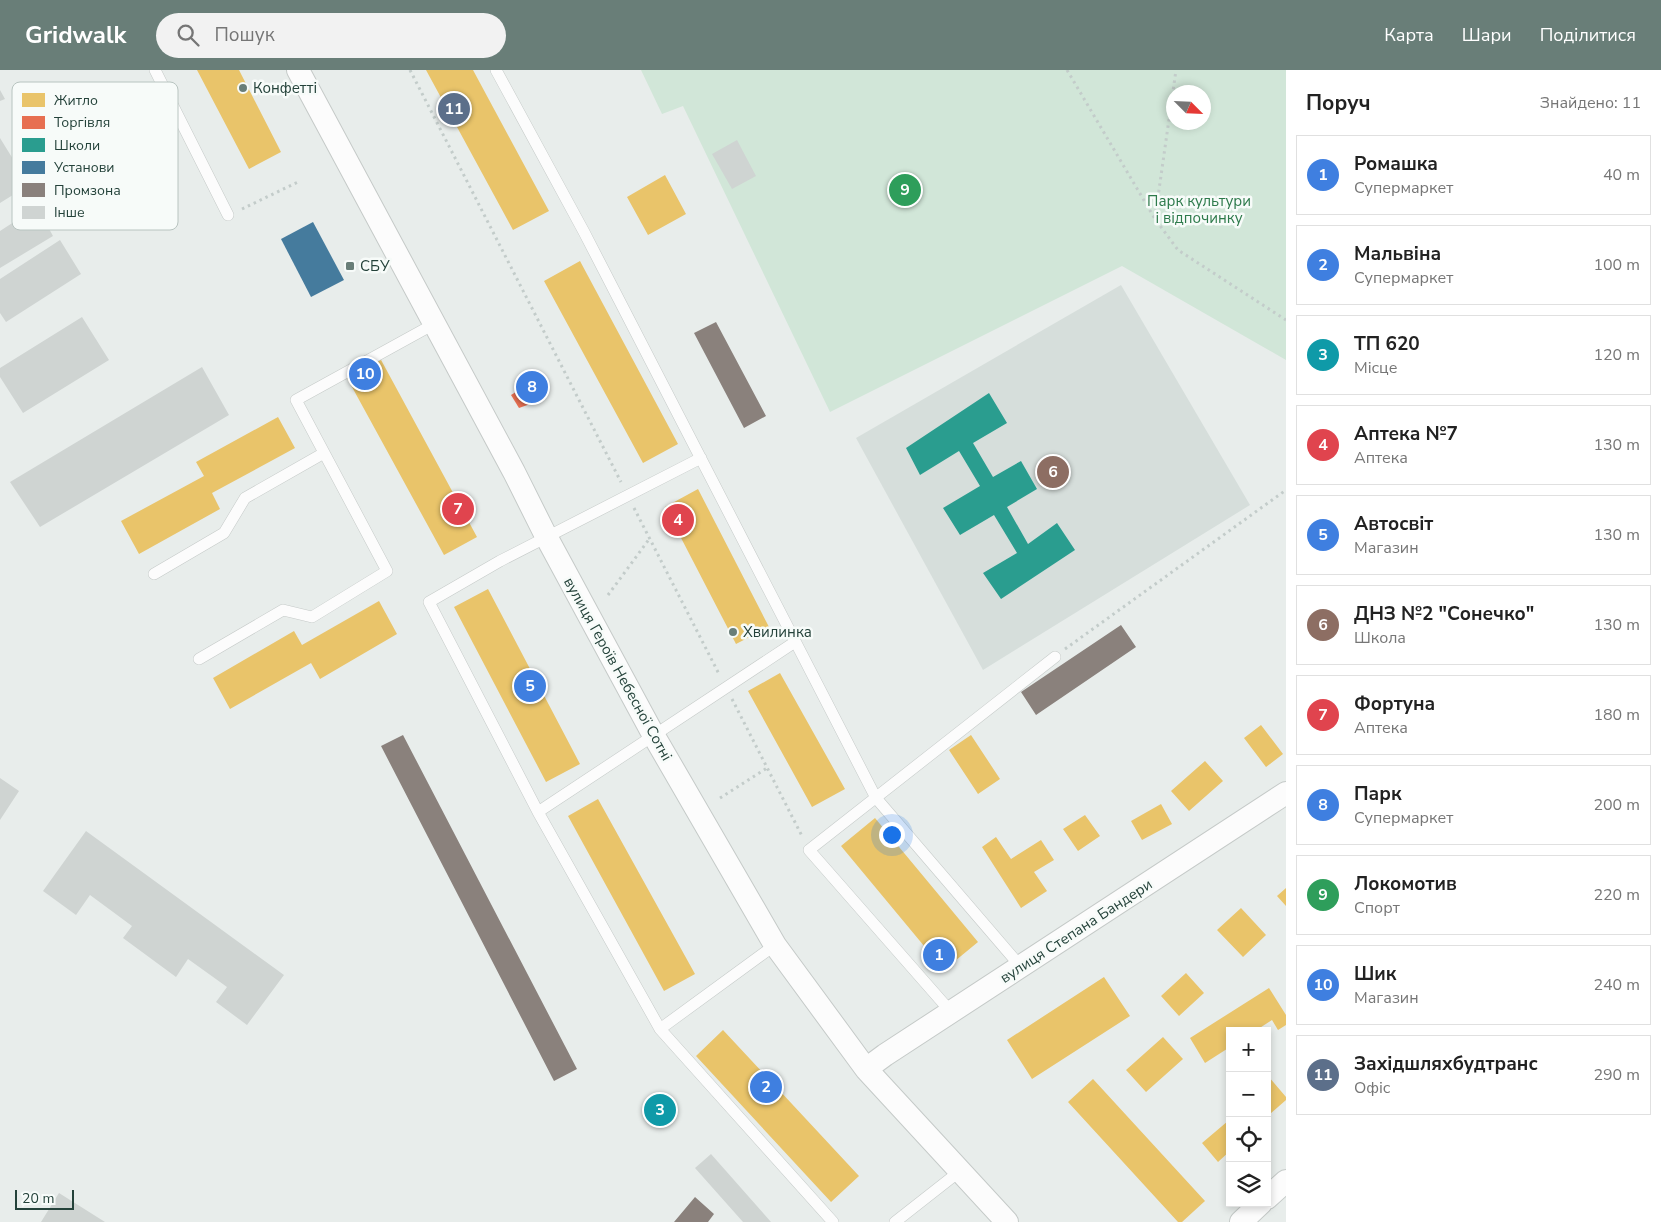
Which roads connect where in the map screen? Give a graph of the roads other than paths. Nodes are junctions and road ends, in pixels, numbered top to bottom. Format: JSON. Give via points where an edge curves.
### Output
{"nodes":[{"id":1,"x":155,"y":70,"type":"edge"},
{"id":2,"x":298,"y":70,"type":"edge"},
{"id":3,"x":496,"y":70,"type":"edge"},
{"id":4,"x":161,"y":82,"type":"edge"},
{"id":5,"x":178,"y":116,"type":"edge"},
{"id":6,"x":228,"y":215,"type":"road end"},
{"id":7,"x":434,"y":324,"type":"junction"},
{"id":8,"x":324,"y":453,"type":"junction"},
{"id":9,"x":701,"y":458,"type":"junction"},
{"id":10,"x":547,"y":538,"type":"junction"},
{"id":11,"x":154,"y":574,"type":"dead end"},
{"id":12,"x":795,"y":642,"type":"junction"},
{"id":13,"x":1055,"y":657,"type":"road end"},
{"id":14,"x":199,"y":658,"type":"dead end"},
{"id":15,"x":654,"y":736,"type":"junction"},
{"id":16,"x":1285,"y":795,"type":"edge"},
{"id":17,"x":876,"y":798,"type":"junction"},
{"id":18,"x":538,"y":812,"type":"junction"},
{"id":19,"x":775,"y":945,"type":"junction"},
{"id":20,"x":1022,"y":967,"type":"junction"},
{"id":21,"x":951,"y":1012,"type":"junction"},
{"id":22,"x":660,"y":1030,"type":"junction"},
{"id":23,"x":866,"y":1069,"type":"junction"},
{"id":24,"x":960,"y":1171,"type":"junction"},
{"id":25,"x":1286,"y":1180,"type":"edge"},
{"id":26,"x":1257,"y":1211,"type":"edge"},
{"id":27,"x":833,"y":1222,"type":"edge"},
{"id":28,"x":896,"y":1222,"type":"edge"},
{"id":29,"x":1007,"y":1222,"type":"edge"}],
"edges":[{"from":1,"to":4,"type":"lane"},
{"from":2,"to":7,"type":"street","name":"вулиця Героїв Небесної Сотні"},
{"from":3,"to":9,"type":"lane"},
{"from":5,"to":6,"type":"lane"},
{"from":7,"to":8,"type":"lane","via":[[296,400]]},
{"from":7,"to":10,"type":"street","name":"вулиця Героїв Небесної Сотні"},
{"from":8,"to":11,"type":"lane","via":[[245,498],[224,533]]},
{"from":8,"to":14,"type":"lane","via":[[388,571],[312,617],[283,610]]},
{"from":9,"to":10,"type":"lane"},
{"from":9,"to":12,"type":"lane"},
{"from":10,"to":15,"type":"street","name":"вулиця Героїв Небесної Сотні"},
{"from":10,"to":18,"type":"lane","via":[[429,602]]},
{"from":12,"to":15,"type":"lane"},
{"from":12,"to":17,"type":"lane"},
{"from":13,"to":17,"type":"lane"},
{"from":15,"to":18,"type":"lane"},
{"from":15,"to":19,"type":"street","name":"вулиця Героїв Небесної Сотні"},
{"from":16,"to":20,"type":"street","name":"вулиця Степана Бандери"},
{"from":17,"to":20,"type":"lane"},
{"from":17,"to":21,"type":"lane","via":[[809,850]]},
{"from":18,"to":22,"type":"lane"},
{"from":19,"to":22,"type":"lane"},
{"from":19,"to":23,"type":"street","name":"вулиця Героїв Небесної Сотні"},
{"from":20,"to":21,"type":"street","name":"вулиця Степана Бандери"},
{"from":21,"to":23,"type":"street","name":"вулиця Степана Бандери"},
{"from":22,"to":27,"type":"lane"},
{"from":23,"to":24,"type":"street","name":"вулиця Героїв Небесної Сотні"},
{"from":24,"to":28,"type":"lane"},
{"from":24,"to":29,"type":"street","name":"вулиця Героїв Небесної Сотні"},
{"from":25,"to":26,"type":"street"}]}
